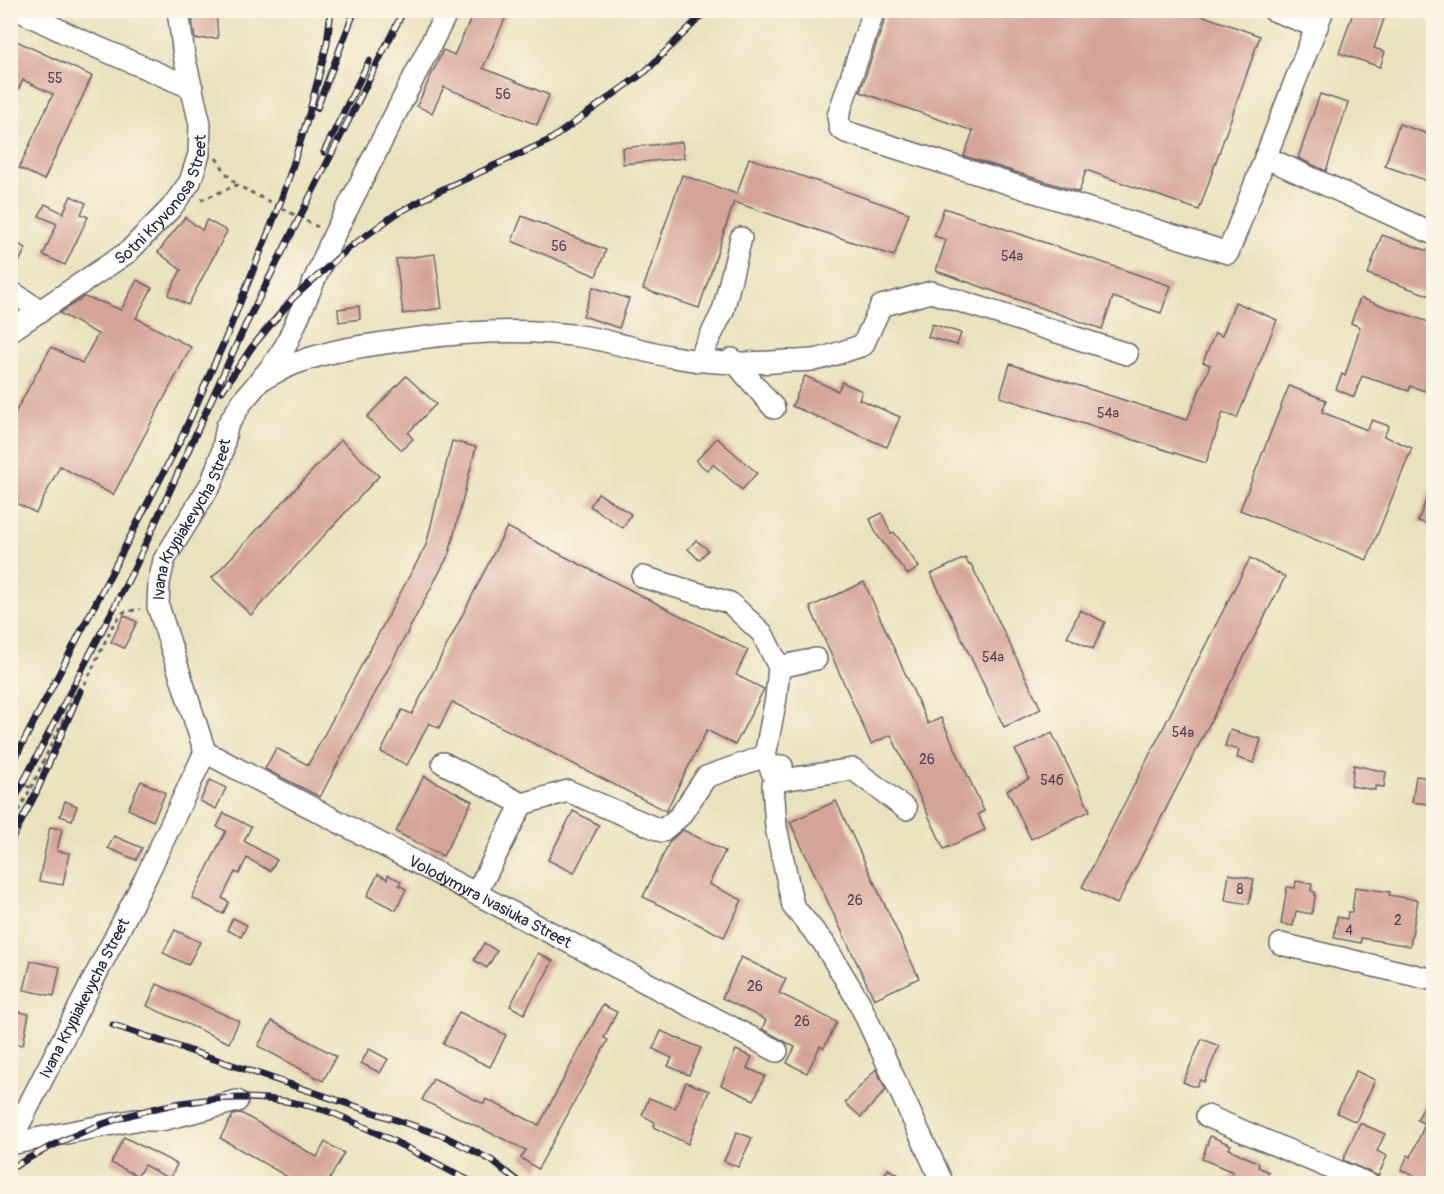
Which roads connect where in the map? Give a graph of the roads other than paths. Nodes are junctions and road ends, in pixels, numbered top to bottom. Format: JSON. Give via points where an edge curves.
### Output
{"nodes":[{"id":1,"x":18,"y":10,"type":"edge"},
{"id":2,"x":178,"y":10,"type":"edge"},
{"id":3,"x":448,"y":10,"type":"edge"},
{"id":4,"x":874,"y":10,"type":"edge"},
{"id":5,"x":1273,"y":10,"type":"edge"},
{"id":6,"x":1320,"y":19,"type":"edge"},
{"id":7,"x":192,"y":88,"type":"junction"},
{"id":8,"x":1265,"y":157,"type":"junction"},
{"id":9,"x":1434,"y":234,"type":"edge"},
{"id":10,"x":741,"y":238,"type":"dead end"},
{"id":11,"x":10,"y":291,"type":"edge"},
{"id":12,"x":41,"y":311,"type":"junction"},
{"id":13,"x":10,"y":331,"type":"edge"},
{"id":14,"x":1127,"y":354,"type":"dead end"},
{"id":15,"x":733,"y":360,"type":"junction"},
{"id":16,"x":698,"y":361,"type":"junction"},
{"id":17,"x":260,"y":381,"type":"junction"},
{"id":18,"x":774,"y":408,"type":"dead end"},
{"id":19,"x":643,"y":577,"type":"dead end"},
{"id":20,"x":816,"y":659,"type":"dead end"},
{"id":21,"x":779,"y":667,"type":"junction"},
{"id":22,"x":205,"y":752,"type":"junction"},
{"id":23,"x":443,"y":763,"type":"dead end"},
{"id":24,"x":774,"y":767,"type":"junction"},
{"id":25,"x":522,"y":804,"type":"junction"},
{"id":26,"x":906,"y":809,"type":"dead end"},
{"id":27,"x":476,"y":894,"type":"junction"},
{"id":28,"x":1281,"y":944,"type":"dead end"},
{"id":29,"x":1434,"y":980,"type":"edge"},
{"id":30,"x":777,"y":1051,"type":"dead end"},
{"id":31,"x":237,"y":1101,"type":"dead end"},
{"id":32,"x":1207,"y":1116,"type":"dead end"},
{"id":33,"x":10,"y":1143,"type":"edge"},
{"id":34,"x":944,"y":1184,"type":"edge"},
{"id":35,"x":1368,"y":1184,"type":"edge"}],
"edges":[{"from":1,"to":7,"type":"street"},
{"from":2,"to":7,"type":"street","name":"Sotni Kryvonosa Street"},
{"from":3,"to":17,"type":"street","name":"Ivana Krypiakevycha Street","via":[[333,235],[286,345]]},
{"from":4,"to":8,"type":"street","via":[[838,116],[840,128],[846,132],[1228,253]]},
{"from":5,"to":6,"type":"street"},
{"from":6,"to":8,"type":"street"},
{"from":7,"to":12,"type":"street","name":"Sotni Kryvonosa Street","via":[[200,124],[199,154],[190,182],[171,208],[128,252]]},
{"from":8,"to":9,"type":"street"},
{"from":10,"to":16,"type":"street","via":[[723,311]]},
{"from":11,"to":12,"type":"street"},
{"from":12,"to":13,"type":"street","name":"Sotni Kryvonosa Street"},
{"from":14,"to":15,"type":"street","via":[[932,292],[881,306],[862,345],[818,359],[767,363]]},
{"from":15,"to":16,"type":"street"},
{"from":15,"to":18,"type":"street"},
{"from":16,"to":17,"type":"street","via":[[583,337],[474,332],[322,354],[282,368]]},
{"from":17,"to":22,"type":"street","name":"Ivana Krypiakevycha Street","via":[[227,426],[212,482],[164,560],[159,583],[158,606]]},
{"from":19,"to":21,"type":"street","via":[[730,603],[762,633]]},
{"from":20,"to":21,"type":"street"},
{"from":21,"to":24,"type":"street"},
{"from":22,"to":27,"type":"street","name":"Volodymyra Ivasiuka Street"},
{"from":22,"to":33,"type":"street","name":"Ivana Krypiakevycha Street"},
{"from":23,"to":25,"type":"street"},
{"from":24,"to":25,"type":"street","via":[[706,777],[680,816],[662,831],[568,792]]},
{"from":24,"to":26,"type":"street","via":[[853,770]]},
{"from":24,"to":34,"type":"street","via":[[776,828],[793,906],[823,942],[859,1002]]},
{"from":25,"to":27,"type":"street"},
{"from":27,"to":30,"type":"street","name":"Volodymyra Ivasiuka Street"},
{"from":28,"to":29,"type":"street"},
{"from":31,"to":33,"type":"street","via":[[161,1120],[135,1120]]},
{"from":32,"to":35,"type":"street"}]}
